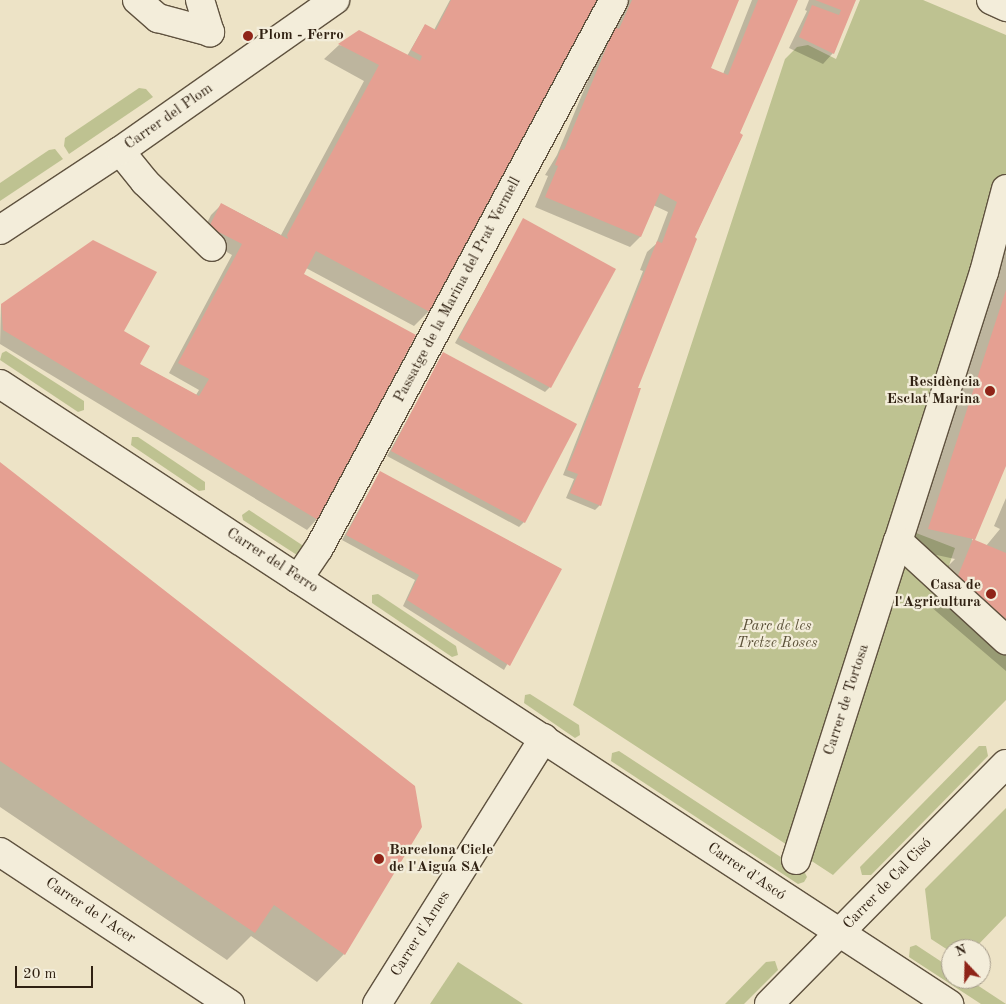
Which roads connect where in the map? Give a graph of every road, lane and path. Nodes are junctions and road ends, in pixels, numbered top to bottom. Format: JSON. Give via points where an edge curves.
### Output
{"nodes":[{"id":1,"x":136,"y":0,"type":"edge"},
{"id":2,"x":200,"y":0,"type":"edge"},
{"id":3,"x":335,"y":0,"type":"edge"},
{"id":4,"x":614,"y":0,"type":"edge"},
{"id":5,"x":990,"y":0,"type":"edge"},
{"id":6,"x":1006,"y":6,"type":"edge"},
{"id":7,"x":120,"y":151,"type":"junction"},
{"id":8,"x":1006,"y":189,"type":"edge"},
{"id":9,"x":0,"y":230,"type":"edge"},
{"id":10,"x":212,"y":247,"type":"dead end"},
{"id":11,"x":0,"y":384,"type":"edge"},
{"id":12,"x":898,"y":540,"type":"junction"},
{"id":13,"x":298,"y":579,"type":"junction"},
{"id":14,"x":1006,"y":640,"type":"edge"},
{"id":15,"x":544,"y":738,"type":"junction"},
{"id":16,"x":1006,"y":764,"type":"edge"},
{"id":17,"x":0,"y":852,"type":"edge"},
{"id":18,"x":796,"y":860,"type":"dead end"},
{"id":19,"x":840,"y":934,"type":"junction"},
{"id":20,"x":230,"y":1004,"type":"edge"},
{"id":21,"x":377,"y":1004,"type":"edge"},
{"id":22,"x":769,"y":1004,"type":"edge"},
{"id":23,"x":949,"y":1004,"type":"edge"}],
"edges":[{"from":1,"to":2,"type":"street","via":[[158,18],[210,32]]},
{"from":3,"to":7,"type":"street","name":"Carrer del Plom"},
{"from":4,"to":13,"type":"street","name":"Passatge de la Marina del Prat Vermell","via":[[324,539]]},
{"from":5,"to":6,"type":"street"},
{"from":7,"to":9,"type":"street","name":"Carrer del Plom"},
{"from":7,"to":10,"type":"street","via":[[146,182]]},
{"from":8,"to":12,"type":"street","name":"Carrer de Tortosa","via":[[984,272]]},
{"from":11,"to":13,"type":"street","name":"Carrer del Ferro"},
{"from":12,"to":14,"type":"street"},
{"from":12,"to":18,"type":"street","name":"Carrer de Tortosa"},
{"from":13,"to":15,"type":"street","name":"Carrer del Ferro"},
{"from":15,"to":19,"type":"street","name":"Carrer d'Ascó"},
{"from":15,"to":21,"type":"street","name":"Carrer d'Arnes"},
{"from":16,"to":19,"type":"street","name":"Carrer de Cal Cisó"},
{"from":17,"to":20,"type":"street","name":"Carrer de l'Acer"},
{"from":19,"to":22,"type":"street","name":"Carrer de Cal Cisó"},
{"from":19,"to":23,"type":"street","name":"Carrer d'Ascó"}]}
